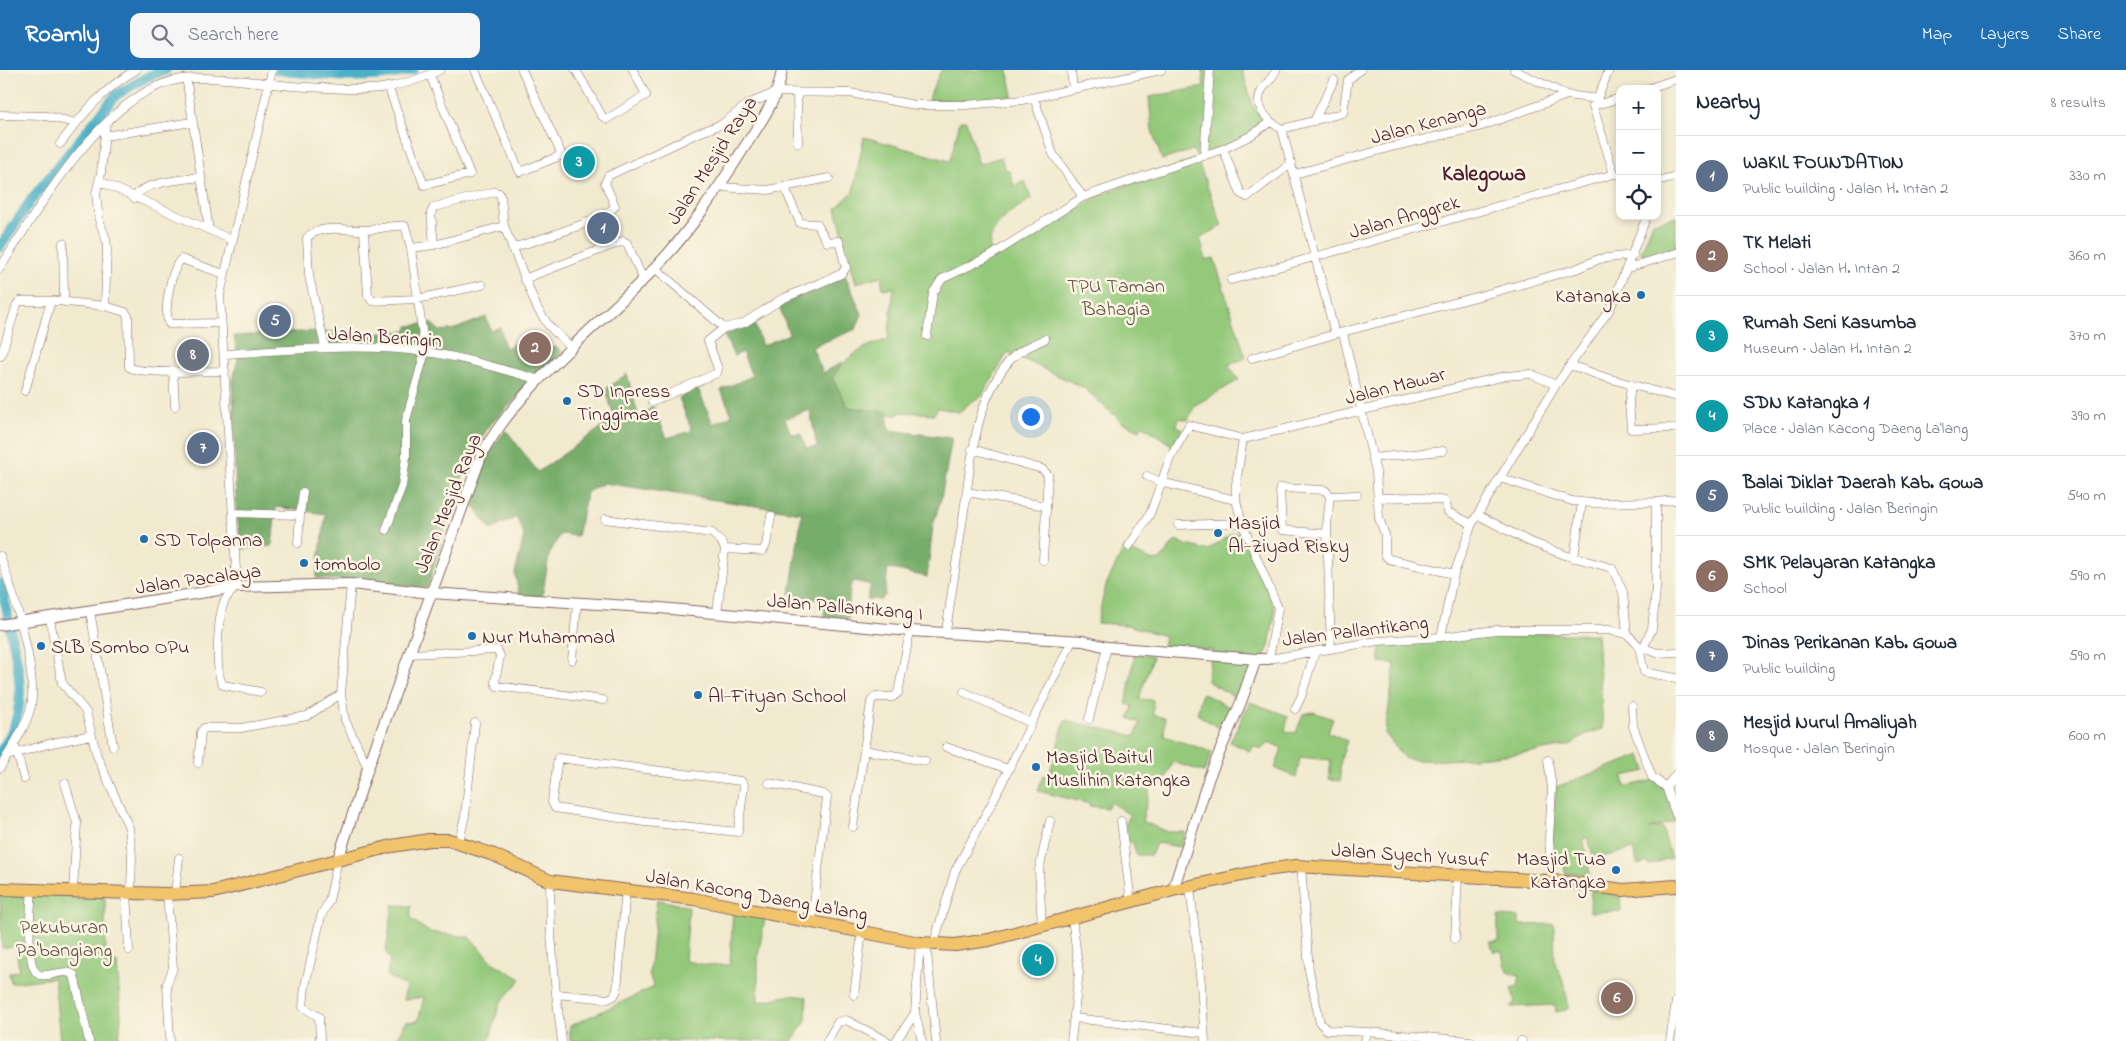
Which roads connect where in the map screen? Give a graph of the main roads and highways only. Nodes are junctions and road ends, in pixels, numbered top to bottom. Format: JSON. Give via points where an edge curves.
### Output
{"nodes":[{"id":1,"x":1676,"y":886,"type":"edge"},
{"id":2,"x":0,"y":889,"type":"edge"},
{"id":3,"x":1173,"y":890,"type":"joint"}],
"edges":[{"from":1,"to":3,"type":"main road","name":"Jalan Syech Yusuf","via":[[1623,890],[1595,884],[1301,866],[1265,870]]},
{"from":2,"to":3,"type":"main road","name":"Jalan Kacong Daeng La'lang","via":[[171,894],[213,892],[392,846],[429,840],[459,842],[550,881],[694,899],[862,932],[955,945],[1042,927]]}]}
